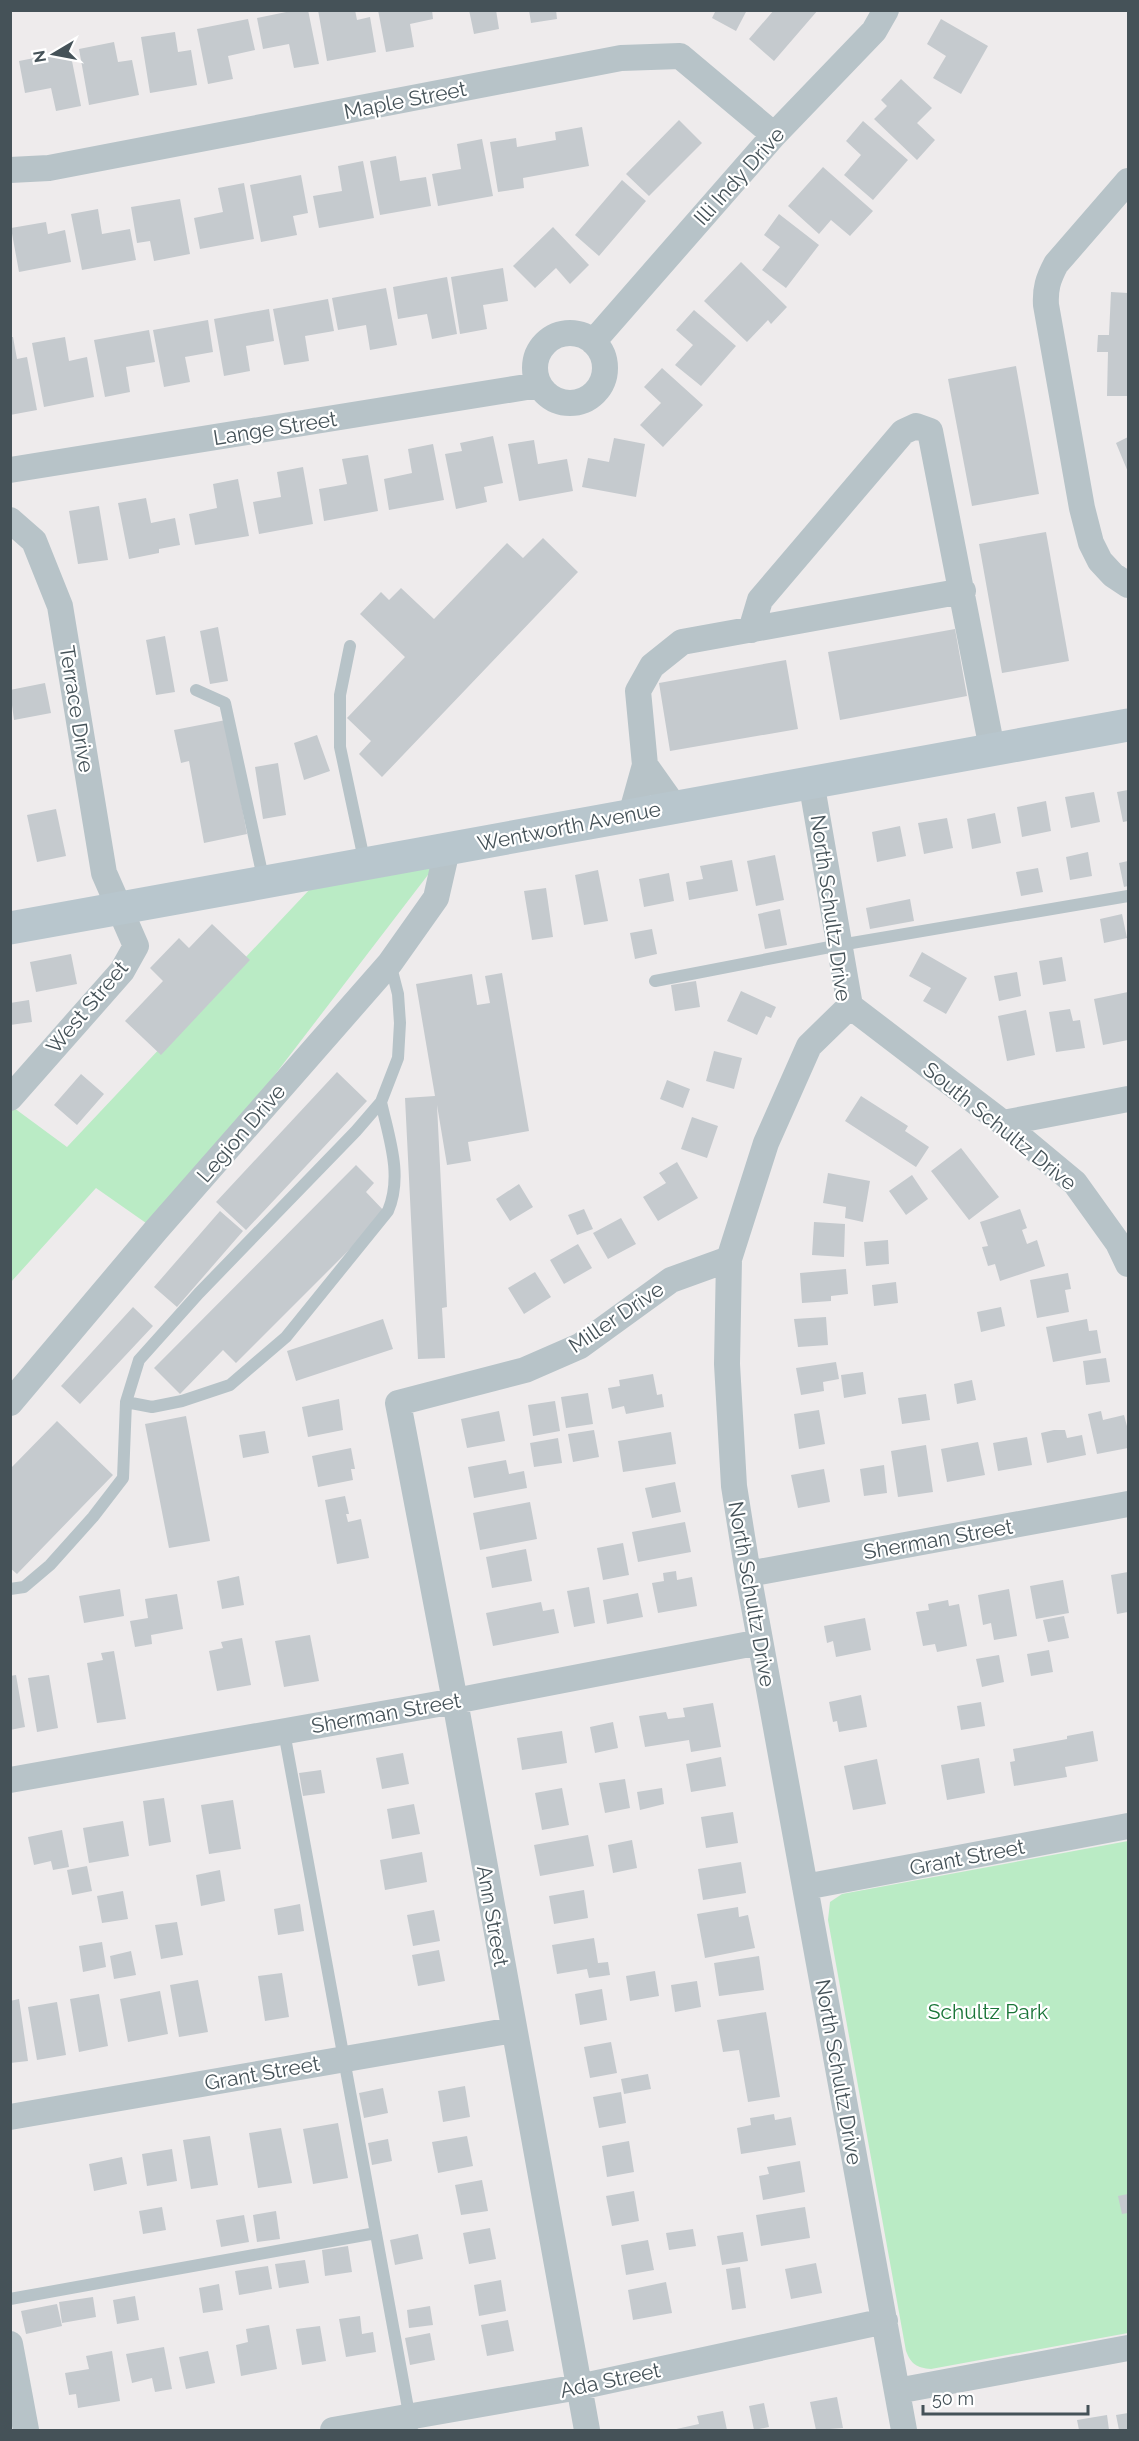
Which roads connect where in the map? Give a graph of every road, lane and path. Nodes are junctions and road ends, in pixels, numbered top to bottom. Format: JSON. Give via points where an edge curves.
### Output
{"nodes":[{"id":1,"x":885,"y":10,"type":"edge"},
{"id":2,"x":774,"y":135,"type":"junction"},
{"id":3,"x":10,"y":170,"type":"edge"},
{"id":4,"x":1128,"y":181,"type":"edge"},
{"id":5,"x":593,"y":342,"type":"junction"},
{"id":6,"x":539,"y":385,"type":"junction"},
{"id":7,"x":10,"y":470,"type":"edge"},
{"id":8,"x":10,"y":520,"type":"edge"},
{"id":9,"x":1128,"y":585,"type":"edge"},
{"id":10,"x":963,"y":591,"type":"junction"},
{"id":11,"x":751,"y":630,"type":"junction"},
{"id":12,"x":350,"y":646,"type":"dead end"},
{"id":13,"x":196,"y":690,"type":"dead end"},
{"id":14,"x":1128,"y":725,"type":"edge"},
{"id":15,"x":992,"y":749,"type":"junction"},
{"id":16,"x":645,"y":765,"type":"junction"},
{"id":17,"x":811,"y":781,"type":"junction"},
{"id":18,"x":674,"y":806,"type":"junction"},
{"id":19,"x":631,"y":815,"type":"junction"},
{"id":20,"x":447,"y":850,"type":"junction"},
{"id":21,"x":365,"y":865,"type":"junction"},
{"id":22,"x":264,"y":883,"type":"junction"},
{"id":23,"x":1128,"y":896,"type":"edge"},
{"id":24,"x":120,"y":909,"type":"junction"},
{"id":25,"x":10,"y":928,"type":"edge"},
{"id":26,"x":840,"y":945,"type":"junction"},
{"id":27,"x":390,"y":963,"type":"junction"},
{"id":28,"x":655,"y":981,"type":"dead end"},
{"id":29,"x":850,"y":1006,"type":"junction"},
{"id":30,"x":10,"y":1098,"type":"edge"},
{"id":31,"x":1128,"y":1099,"type":"edge"},
{"id":32,"x":381,"y":1102,"type":"junction"},
{"id":33,"x":1003,"y":1123,"type":"junction"},
{"id":34,"x":729,"y":1259,"type":"junction"},
{"id":35,"x":1128,"y":1264,"type":"edge"},
{"id":36,"x":126,"y":1402,"type":"junction"},
{"id":37,"x":10,"y":1403,"type":"edge"},
{"id":38,"x":398,"y":1403,"type":"joint"},
{"id":39,"x":1128,"y":1504,"type":"edge"},
{"id":40,"x":748,"y":1574,"type":"junction"},
{"id":41,"x":10,"y":1589,"type":"edge"},
{"id":42,"x":760,"y":1642,"type":"junction"},
{"id":43,"x":455,"y":1701,"type":"junction"},
{"id":44,"x":284,"y":1731,"type":"junction"},
{"id":45,"x":10,"y":1780,"type":"edge"},
{"id":46,"x":1128,"y":1827,"type":"edge"},
{"id":47,"x":805,"y":1887,"type":"junction"},
{"id":48,"x":513,"y":2030,"type":"junction"},
{"id":49,"x":344,"y":2059,"type":"junction"},
{"id":50,"x":10,"y":2117,"type":"edge"},
{"id":51,"x":376,"y":2233,"type":"junction"},
{"id":52,"x":10,"y":2299,"type":"edge"},
{"id":53,"x":885,"y":2321,"type":"junction"},
{"id":54,"x":10,"y":2344,"type":"edge"},
{"id":55,"x":1128,"y":2348,"type":"edge"},
{"id":56,"x":579,"y":2387,"type":"junction"},
{"id":57,"x":897,"y":2391,"type":"junction"},
{"id":58,"x":410,"y":2424,"type":"edge"},
{"id":59,"x":26,"y":2430,"type":"edge"},
{"id":60,"x":333,"y":2430,"type":"edge"},
{"id":61,"x":587,"y":2430,"type":"edge"},
{"id":62,"x":904,"y":2430,"type":"edge"}],
"edges":[{"from":1,"to":2,"type":"street","name":"Illi Indy Drive","via":[[874,31]]},
{"from":2,"to":3,"type":"street","name":"Maple Street","via":[[680,56],[621,58],[49,168]]},
{"from":2,"to":5,"type":"street","name":"Illi Indy Drive"},
{"from":4,"to":9,"type":"street","via":[[1056,264],[1046,290],[1046,305],[1091,543],[1107,568]]},
{"from":5,"to":6,"type":"street","via":[[577,333],[565,333],[545,343],[535,363]]},
{"from":5,"to":6,"type":"street","via":[[603,354],[605,365],[604,377],[591,397],[568,404],[546,394]]},
{"from":6,"to":7,"type":"street","name":"Lange Street"},
{"from":8,"to":24,"type":"street","name":"Terrace Drive","via":[[34,541],[60,606],[104,873]]},
{"from":10,"to":11,"type":"street"},
{"from":10,"to":11,"type":"street","via":[[930,431],[916,426],[903,432],[760,600]]},
{"from":10,"to":15,"type":"street"},
{"from":11,"to":16,"type":"street","via":[[682,642],[652,666],[638,691]]},
{"from":12,"to":21,"type":"lane","via":[[340,695],[340,747]]},
{"from":13,"to":22,"type":"lane","via":[[225,704]]},
{"from":14,"to":15,"type":"street","name":"Wentworth Avenue"},
{"from":15,"to":17,"type":"street","name":"Wentworth Avenue"},
{"from":16,"to":18,"type":"street"},
{"from":16,"to":19,"type":"street"},
{"from":17,"to":18,"type":"street","name":"Wentworth Avenue"},
{"from":17,"to":26,"type":"street","name":"North Schultz Drive"},
{"from":18,"to":19,"type":"street","name":"Wentworth Avenue"},
{"from":19,"to":20,"type":"street","name":"Wentworth Avenue"},
{"from":20,"to":21,"type":"street","name":"Wentworth Avenue"},
{"from":20,"to":27,"type":"street","name":"Legion Drive","via":[[436,898]]},
{"from":21,"to":22,"type":"street","name":"Wentworth Avenue"},
{"from":22,"to":24,"type":"street","name":"Wentworth Avenue"},
{"from":23,"to":26,"type":"lane"},
{"from":24,"to":25,"type":"street","name":"Wentworth Avenue"},
{"from":24,"to":30,"type":"street","name":"West Street","via":[[136,946],[122,971]]},
{"from":26,"to":28,"type":"lane"},
{"from":26,"to":29,"type":"street","name":"North Schultz Drive"},
{"from":27,"to":32,"type":"lane","via":[[398,994],[398,1058]]},
{"from":27,"to":37,"type":"street","name":"Legion Drive"},
{"from":29,"to":33,"type":"street","name":"South Schultz Drive"},
{"from":29,"to":34,"type":"street","name":"North Schultz Drive","via":[[809,1046],[766,1143]]},
{"from":31,"to":33,"type":"street"},
{"from":32,"to":36,"type":"lane","via":[[139,1360]]},
{"from":32,"to":36,"type":"lane","via":[[395,1167],[395,1196],[388,1211],[286,1337],[230,1385],[152,1407]]},
{"from":33,"to":35,"type":"street","name":"South Schultz Drive","via":[[1075,1183]]},
{"from":34,"to":38,"type":"street","name":"Miller Drive","via":[[671,1280],[580,1346],[525,1370]]},
{"from":34,"to":40,"type":"street","name":"North Schultz Drive","via":[[727,1364],[734,1486]]},
{"from":36,"to":41,"type":"lane","via":[[123,1478],[50,1565],[24,1587]]},
{"from":38,"to":43,"type":"street","name":"Ann Street"},
{"from":39,"to":40,"type":"street","name":"Sherman Street"},
{"from":40,"to":42,"type":"street","name":"North Schultz Drive"},
{"from":42,"to":43,"type":"street","name":"Sherman Street"},
{"from":42,"to":47,"type":"street","name":"North Schultz Drive"},
{"from":43,"to":44,"type":"street","name":"Sherman Street"},
{"from":43,"to":48,"type":"street","name":"Ann Street"},
{"from":44,"to":45,"type":"street","name":"Sherman Street"},
{"from":44,"to":49,"type":"lane"},
{"from":46,"to":47,"type":"street","name":"Grant Street"},
{"from":47,"to":53,"type":"street","name":"North Schultz Drive"},
{"from":48,"to":49,"type":"street","name":"Grant Street"},
{"from":48,"to":56,"type":"street","name":"Ann Street"},
{"from":49,"to":50,"type":"street","name":"Grant Street"},
{"from":49,"to":51,"type":"lane"},
{"from":51,"to":52,"type":"lane"},
{"from":51,"to":58,"type":"lane"},
{"from":53,"to":56,"type":"street","name":"Ada Street"},
{"from":53,"to":57,"type":"street","name":"North Schultz Drive"},
{"from":54,"to":59,"type":"street"},
{"from":55,"to":57,"type":"street"},
{"from":56,"to":58,"type":"street","name":"Ada Street"},
{"from":56,"to":61,"type":"street","name":"Ann Street"},
{"from":57,"to":62,"type":"street","name":"North Schultz Drive"},
{"from":58,"to":60,"type":"street","name":"Ada Street"}]}
